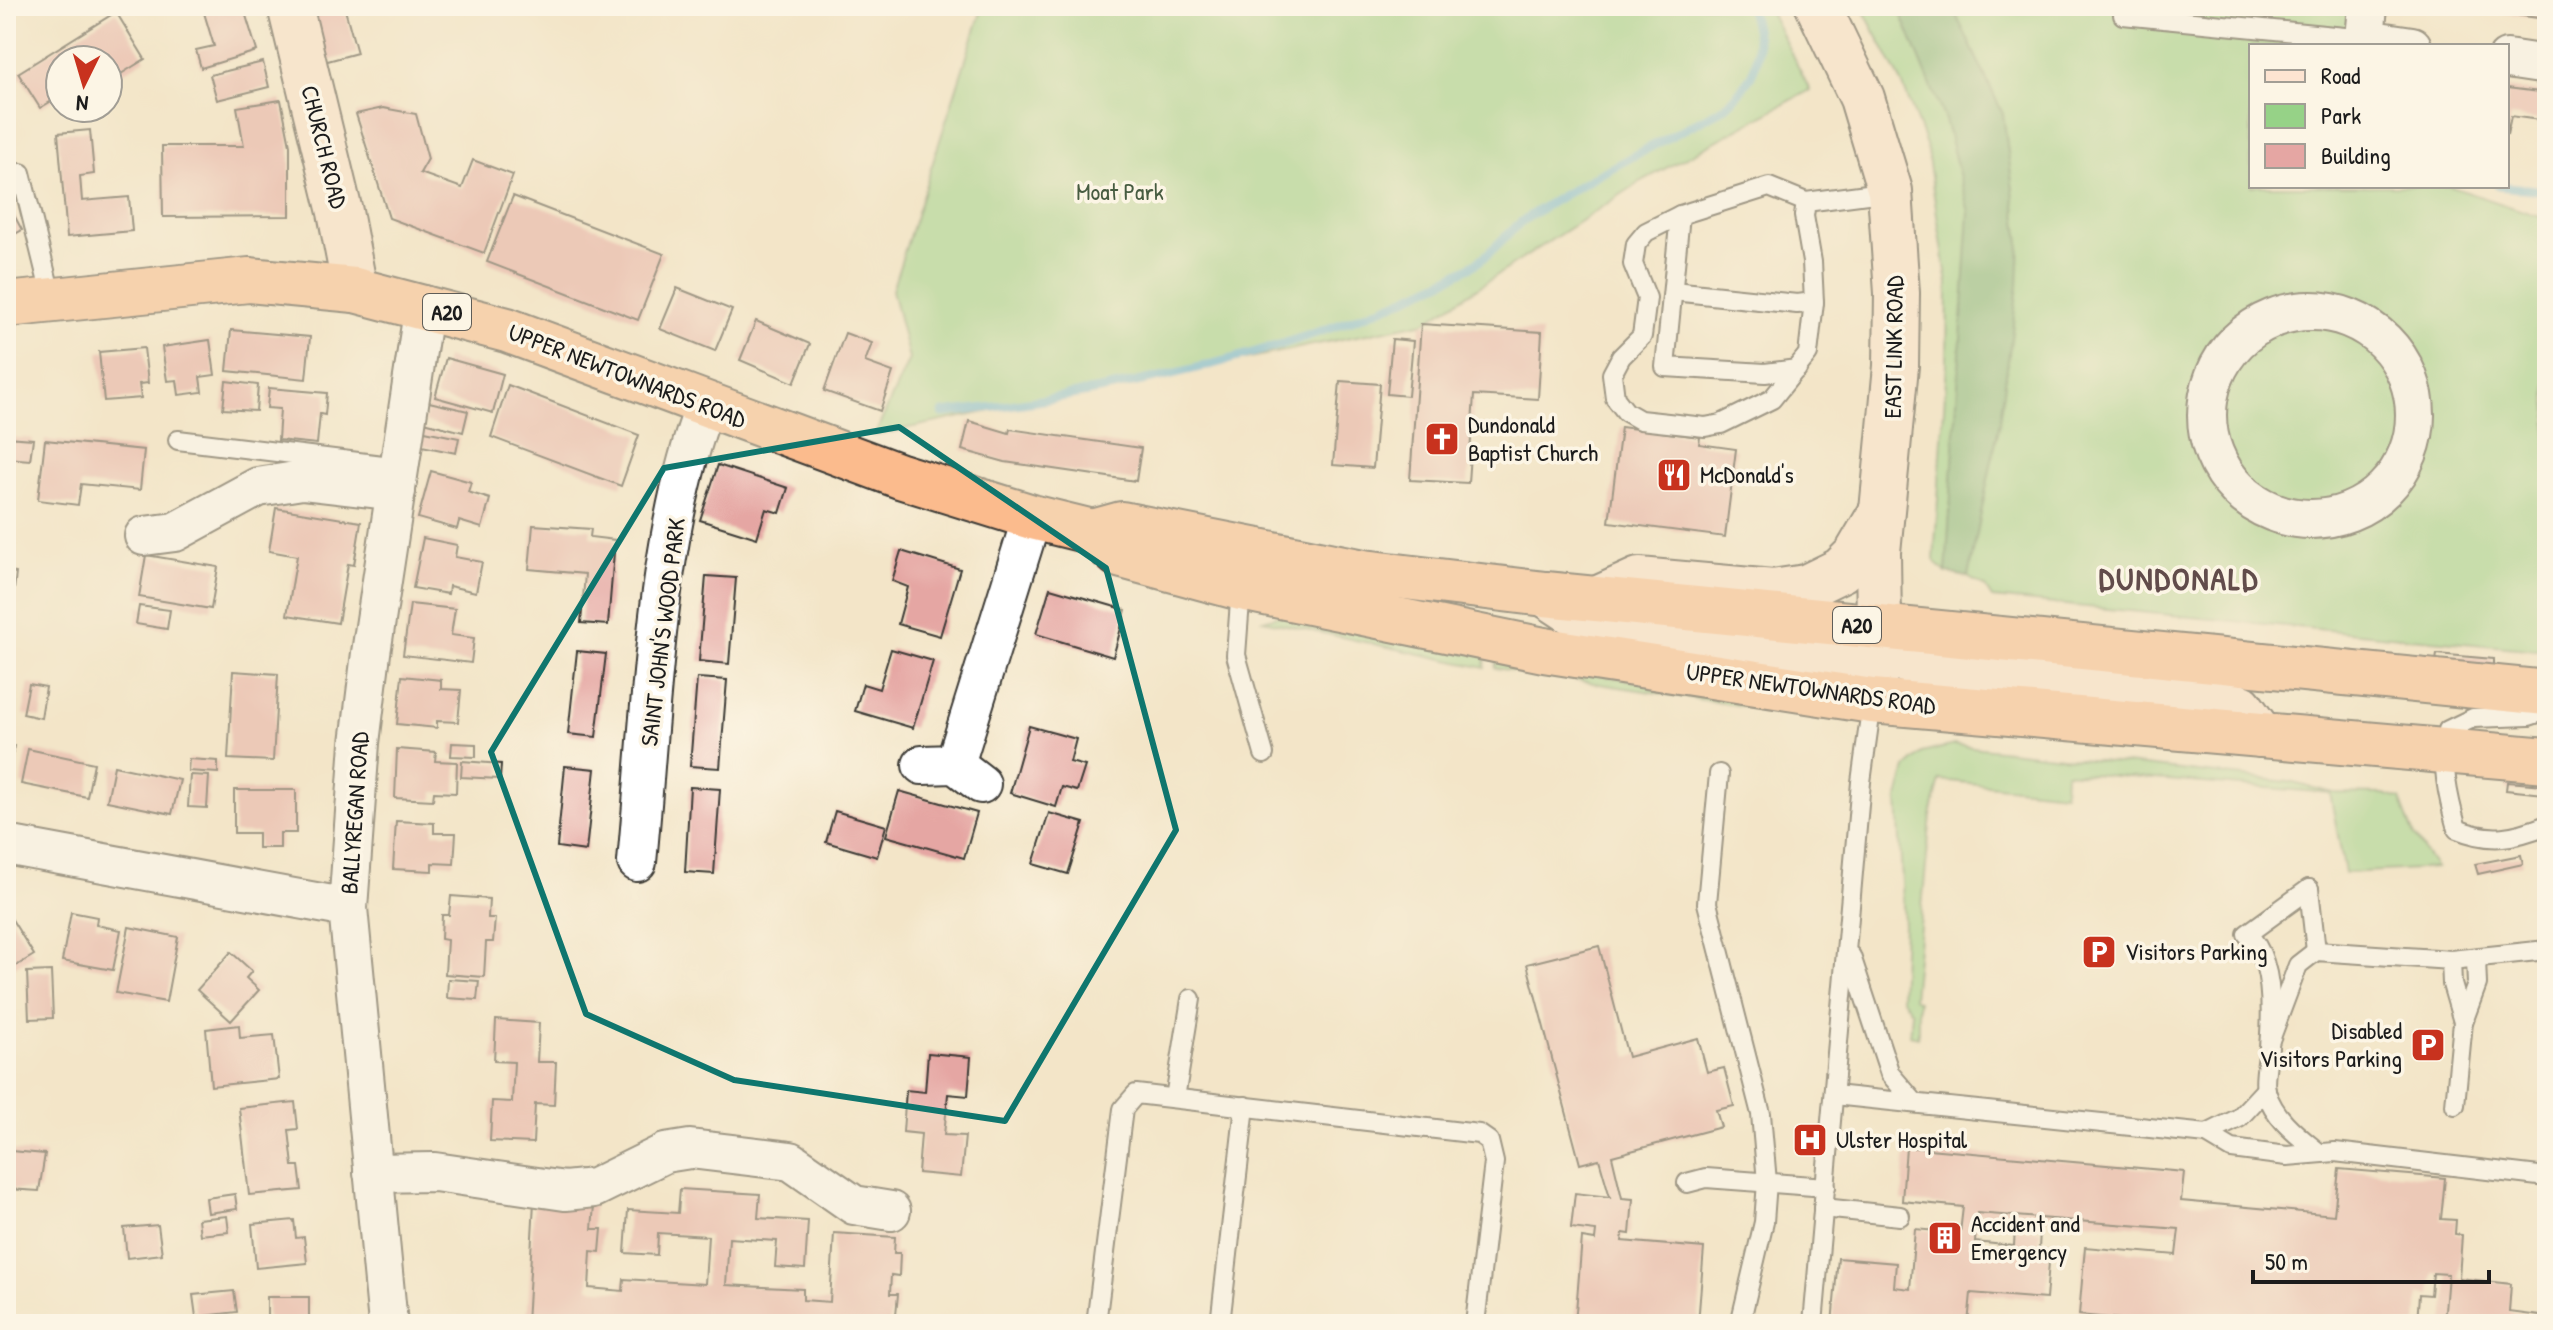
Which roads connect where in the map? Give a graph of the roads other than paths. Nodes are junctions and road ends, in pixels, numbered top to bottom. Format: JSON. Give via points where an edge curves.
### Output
{"nodes":[{"id":1,"x":290,"y":6,"type":"edge"},
{"id":2,"x":1818,"y":6,"type":"edge"},
{"id":3,"x":2123,"y":15,"type":"dead end"},
{"id":4,"x":2366,"y":23,"type":"edge"},
{"id":5,"x":2408,"y":44,"type":"edge"},
{"id":6,"x":2509,"y":59,"type":"edge"},
{"id":7,"x":2547,"y":65,"type":"edge"},
{"id":8,"x":21,"y":173,"type":"dead end"},
{"id":9,"x":1890,"y":191,"type":"junction"},
{"id":10,"x":1806,"y":202,"type":"junction"},
{"id":11,"x":1680,"y":215,"type":"junction"},
{"id":12,"x":355,"y":290,"type":"junction"},
{"id":13,"x":1673,"y":291,"type":"junction"},
{"id":14,"x":52,"y":299,"type":"junction"},
{"id":15,"x":1814,"y":302,"type":"junction"},
{"id":16,"x":6,"y":305,"type":"edge"},
{"id":17,"x":424,"y":305,"type":"junction"},
{"id":18,"x":1797,"y":369,"type":"junction"},
{"id":19,"x":705,"y":406,"type":"junction"},
{"id":20,"x":2426,"y":416,"type":"joint"},
{"id":21,"x":178,"y":440,"type":"dead end"},
{"id":22,"x":397,"y":479,"type":"junction"},
{"id":23,"x":1883,"y":509,"type":"junction"},
{"id":24,"x":1032,"y":517,"type":"junction"},
{"id":25,"x":1093,"y":532,"type":"junction"},
{"id":26,"x":144,"y":536,"type":"dead end"},
{"id":27,"x":1241,"y":588,"type":"junction"},
{"id":28,"x":1545,"y":594,"type":"junction"},
{"id":29,"x":1599,"y":598,"type":"junction"},
{"id":30,"x":1876,"y":661,"type":"junction"},
{"id":31,"x":2547,"y":693,"type":"edge"},
{"id":32,"x":2547,"y":710,"type":"edge"},
{"id":33,"x":2261,"y":735,"type":"junction"},
{"id":34,"x":2444,"y":750,"type":"junction"},
{"id":35,"x":1264,"y":754,"type":"dead end"},
{"id":36,"x":2547,"y":760,"type":"edge"},
{"id":37,"x":953,"y":771,"type":"dead end"},
{"id":38,"x":1719,"y":774,"type":"dead end"},
{"id":39,"x":2547,"y":825,"type":"edge"},
{"id":40,"x":6,"y":845,"type":"edge"},
{"id":41,"x":637,"y":862,"type":"dead end"},
{"id":42,"x":348,"y":908,"type":"junction"},
{"id":43,"x":1848,"y":950,"type":"junction"},
{"id":44,"x":2547,"y":950,"type":"edge"},
{"id":45,"x":2316,"y":951,"type":"junction"},
{"id":46,"x":2476,"y":959,"type":"junction"},
{"id":47,"x":2451,"y":960,"type":"junction"},
{"id":48,"x":1191,"y":999,"type":"dead end"},
{"id":49,"x":2463,"y":1022,"type":"junction"},
{"id":50,"x":2270,"y":1040,"type":"junction"},
{"id":51,"x":2266,"y":1089,"type":"junction"},
{"id":52,"x":1834,"y":1095,"type":"junction"},
{"id":53,"x":1175,"y":1098,"type":"junction"},
{"id":54,"x":1915,"y":1103,"type":"junction"},
{"id":55,"x":2455,"y":1105,"type":"dead end"},
{"id":56,"x":1245,"y":1106,"type":"junction"},
{"id":57,"x":2207,"y":1134,"type":"junction"},
{"id":58,"x":2318,"y":1152,"type":"junction"},
{"id":59,"x":373,"y":1173,"type":"junction"},
{"id":60,"x":2547,"y":1177,"type":"edge"},
{"id":61,"x":1767,"y":1182,"type":"junction"},
{"id":62,"x":1687,"y":1183,"type":"dead end"},
{"id":63,"x":1826,"y":1187,"type":"junction"},
{"id":64,"x":1823,"y":1208,"type":"junction"},
{"id":65,"x":891,"y":1211,"type":"dead end"},
{"id":66,"x":1900,"y":1216,"type":"dead end"},
{"id":67,"x":388,"y":1324,"type":"edge"},
{"id":68,"x":1096,"y":1324,"type":"edge"},
{"id":69,"x":1220,"y":1324,"type":"edge"},
{"id":70,"x":1475,"y":1324,"type":"edge"},
{"id":71,"x":1740,"y":1324,"type":"edge"},
{"id":72,"x":1813,"y":1324,"type":"edge"}],
"edges":[{"from":1,"to":12,"type":"street","name":"CHURCH ROAD"},
{"from":2,"to":9,"type":"street","name":"EAST LINK ROAD","via":[[1862,98]]},
{"from":3,"to":4,"type":"lane"},
{"from":4,"to":5,"type":"street"},
{"from":6,"to":7,"type":"street"},
{"from":8,"to":14,"type":"lane"},
{"from":9,"to":10,"type":"lane"},
{"from":9,"to":23,"type":"street","name":"EAST LINK ROAD","via":[[1896,366]]},
{"from":10,"to":11,"type":"lane","via":[[1769,187]]},
{"from":10,"to":15,"type":"lane"},
{"from":11,"to":13,"type":"lane"},
{"from":11,"to":18,"type":"lane","via":[[1646,232],[1636,244],[1633,264],[1647,298],[1642,336],[1612,374],[1615,398],[1640,420],[1705,427],[1772,399]]},
{"from":12,"to":14,"type":"highway","name":"UPPER NEWTOWNARDS ROAD","number":"A20","via":[[249,280]]},
{"from":12,"to":17,"type":"highway","name":"UPPER NEWTOWNARDS ROAD","number":"A20"},
{"from":13,"to":15,"type":"lane"},
{"from":13,"to":18,"type":"lane","via":[[1665,367],[1765,373]]},
{"from":14,"to":16,"type":"highway","name":"UPPER NEWTOWNARDS ROAD","number":"A20"},
{"from":15,"to":18,"type":"lane","via":[[1808,354]]},
{"from":17,"to":19,"type":"highway","name":"UPPER NEWTOWNARDS ROAD","number":"A20","via":[[507,330]]},
{"from":17,"to":22,"type":"street","name":"BALLYREGAN ROAD"},
{"from":19,"to":24,"type":"highway","name":"UPPER NEWTOWNARDS ROAD","number":"A20"},
{"from":19,"to":41,"type":"street","name":"SAINT JOHN'S WOOD PARK","via":[[667,555]]},
{"from":20,"to":20,"type":"street","via":[[2403,365],[2383,339],[2356,320],[2324,310],[2288,313],[2254,327],[2228,351],[2211,383],[2192,400],[2206,418],[2213,454],[2232,485],[2261,507],[2295,518],[2328,519],[2359,508],[2386,488]]},
{"from":21,"to":22,"type":"lane"},
{"from":22,"to":26,"type":"street","via":[[302,480],[258,487],[175,532]]},
{"from":22,"to":42,"type":"street","name":"BALLYREGAN ROAD","via":[[360,743]]},
{"from":23,"to":29,"type":"street","via":[[1856,555],[1841,570],[1806,587],[1773,592],[1639,580]]},
{"from":23,"to":30,"type":"street","name":"EAST LINK ROAD"},
{"from":24,"to":25,"type":"highway","name":"UPPER NEWTOWNARDS ROAD","number":"A20"},
{"from":24,"to":37,"type":"street"},
{"from":25,"to":27,"type":"highway","name":"UPPER NEWTOWNARDS ROAD","number":"A20","via":[[1119,555]]},
{"from":25,"to":28,"type":"highway","name":"UPPER NEWTOWNARDS ROAD","number":"A20","via":[[1122,524],[1364,572]]},
{"from":27,"to":30,"type":"highway","name":"UPPER NEWTOWNARDS ROAD","number":"A20","via":[[1544,650]]},
{"from":27,"to":35,"type":"lane","via":[[1236,655]]},
{"from":28,"to":29,"type":"highway","name":"UPPER NEWTOWNARDS ROAD","number":"A20"},
{"from":28,"to":30,"type":"street","via":[[1586,621]]},
{"from":29,"to":30,"type":"highway","name":"UPPER NEWTOWNARDS ROAD","number":"A20"},
{"from":30,"to":31,"type":"highway","name":"UPPER NEWTOWNARDS ROAD","number":"A20"},
{"from":30,"to":33,"type":"highway","name":"UPPER NEWTOWNARDS ROAD","number":"A20"},
{"from":30,"to":33,"type":"street","via":[[2206,699],[2241,707]]},
{"from":30,"to":43,"type":"lane"},
{"from":32,"to":34,"type":"lane","via":[[2529,716],[2473,718],[2448,730]]},
{"from":33,"to":34,"type":"highway","name":"UPPER NEWTOWNARDS ROAD","number":"A20"},
{"from":34,"to":36,"type":"highway","name":"UPPER NEWTOWNARDS ROAD","number":"A20"},
{"from":34,"to":39,"type":"lane","via":[[2457,829],[2488,839],[2513,838]]},
{"from":38,"to":61,"type":"lane","via":[[1707,903],[1761,1114]]},
{"from":40,"to":42,"type":"street"},
{"from":42,"to":59,"type":"street","name":"BALLYREGAN ROAD"},
{"from":43,"to":52,"type":"lane"},
{"from":43,"to":54,"type":"lane","via":[[1890,1074]]},
{"from":44,"to":46,"type":"lane"},
{"from":45,"to":47,"type":"lane"},
{"from":45,"to":50,"type":"lane","via":[[2298,965]]},
{"from":45,"to":50,"type":"lane","via":[[2309,889],[2247,934],[2263,955]]},
{"from":46,"to":47,"type":"lane"},
{"from":46,"to":49,"type":"lane","via":[[2477,984]]},
{"from":47,"to":49,"type":"lane"},
{"from":48,"to":53,"type":"lane"},
{"from":49,"to":55,"type":"lane"},
{"from":50,"to":51,"type":"lane"},
{"from":51,"to":57,"type":"lane","via":[[2239,1118]]},
{"from":51,"to":58,"type":"lane","via":[[2283,1123]]},
{"from":52,"to":54,"type":"lane"},
{"from":52,"to":63,"type":"lane"},
{"from":53,"to":56,"type":"lane"},
{"from":53,"to":68,"type":"lane","via":[[1136,1094],[1123,1109]]},
{"from":54,"to":57,"type":"lane"},
{"from":56,"to":69,"type":"lane"},
{"from":56,"to":70,"type":"lane","via":[[1479,1134],[1489,1141],[1494,1162]]},
{"from":57,"to":58,"type":"lane","via":[[2232,1149],[2287,1156]]},
{"from":58,"to":60,"type":"lane"},
{"from":59,"to":65,"type":"street","via":[[435,1172],[565,1191],[594,1188],[665,1153],[690,1149],[791,1161],[854,1205]]},
{"from":59,"to":67,"type":"street","name":"BALLYREGAN ROAD"},
{"from":61,"to":62,"type":"lane","via":[[1706,1178]]},
{"from":61,"to":63,"type":"lane"},
{"from":61,"to":71,"type":"lane","via":[[1764,1222]]},
{"from":63,"to":64,"type":"lane"},
{"from":64,"to":66,"type":"lane"},
{"from":64,"to":72,"type":"lane"}]}
